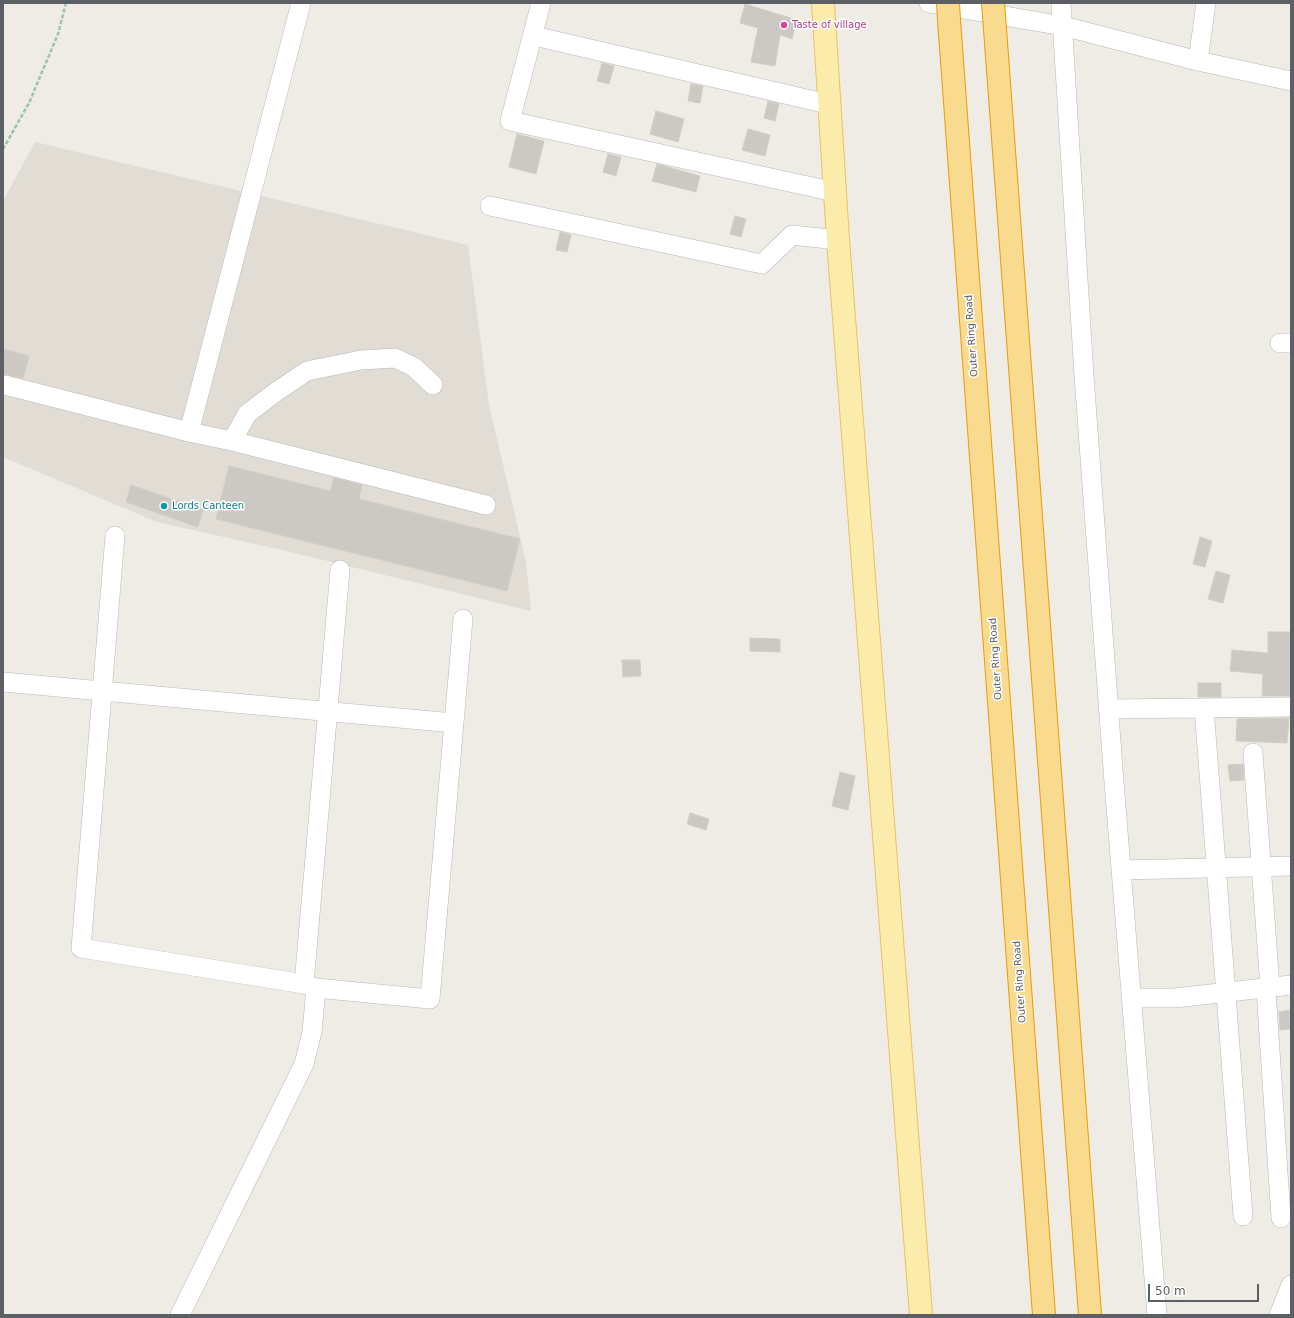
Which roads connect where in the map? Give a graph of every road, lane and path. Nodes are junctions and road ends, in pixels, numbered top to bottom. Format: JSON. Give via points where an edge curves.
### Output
{"nodes":[{"id":1,"x":66,"y":3,"type":"edge"},
{"id":2,"x":301,"y":3,"type":"edge"},
{"id":3,"x":541,"y":3,"type":"edge"},
{"id":4,"x":823,"y":3,"type":"edge"},
{"id":5,"x":929,"y":3,"type":"edge"},
{"id":6,"x":993,"y":3,"type":"edge"},
{"id":7,"x":1061,"y":3,"type":"edge"},
{"id":8,"x":1206,"y":3,"type":"edge"},
{"id":9,"x":948,"y":11,"type":"edge"},
{"id":10,"x":1063,"y":26,"type":"junction"},
{"id":11,"x":534,"y":36,"type":"junction"},
{"id":12,"x":1198,"y":61,"type":"junction"},
{"id":13,"x":1291,"y":81,"type":"edge"},
{"id":14,"x":828,"y":104,"type":"junction"},
{"id":15,"x":3,"y":149,"type":"edge"},
{"id":16,"x":835,"y":192,"type":"junction"},
{"id":17,"x":490,"y":206,"type":"dead end"},
{"id":18,"x":838,"y":240,"type":"junction"},
{"id":19,"x":5,"y":385,"type":"dead end"},
{"id":20,"x":433,"y":385,"type":"dead end"},
{"id":21,"x":189,"y":432,"type":"junction"},
{"id":22,"x":232,"y":441,"type":"junction"},
{"id":23,"x":486,"y":505,"type":"dead end"},
{"id":24,"x":115,"y":536,"type":"dead end"},
{"id":25,"x":340,"y":570,"type":"dead end"},
{"id":26,"x":463,"y":619,"type":"dead end"},
{"id":27,"x":3,"y":682,"type":"edge"},
{"id":28,"x":102,"y":691,"type":"junction"},
{"id":29,"x":1291,"y":707,"type":"edge"},
{"id":30,"x":1204,"y":708,"type":"junction"},
{"id":31,"x":1108,"y":709,"type":"junction"},
{"id":32,"x":327,"y":712,"type":"junction"},
{"id":33,"x":454,"y":723,"type":"junction"},
{"id":34,"x":1253,"y":753,"type":"dead end"},
{"id":35,"x":1261,"y":866,"type":"junction"},
{"id":36,"x":1291,"y":866,"type":"edge"},
{"id":37,"x":1216,"y":868,"type":"junction"},
{"id":38,"x":1122,"y":870,"type":"junction"},
{"id":39,"x":1291,"y":985,"type":"edge"},
{"id":40,"x":310,"y":986,"type":"junction"},
{"id":41,"x":1268,"y":989,"type":"junction"},
{"id":42,"x":1225,"y":993,"type":"junction"},
{"id":43,"x":1132,"y":998,"type":"junction"},
{"id":44,"x":1242,"y":1216,"type":"dead end"},
{"id":45,"x":1281,"y":1218,"type":"dead end"},
{"id":46,"x":1291,"y":1284,"type":"edge"},
{"id":47,"x":180,"y":1315,"type":"edge"},
{"id":48,"x":921,"y":1315,"type":"edge"},
{"id":49,"x":1044,"y":1315,"type":"edge"},
{"id":50,"x":1090,"y":1315,"type":"edge"},
{"id":51,"x":1157,"y":1315,"type":"edge"},
{"id":52,"x":1279,"y":1315,"type":"edge"}],
"edges":[{"from":1,"to":15,"type":"path","via":[[58,34],[30,103]]},
{"from":2,"to":21,"type":"street"},
{"from":3,"to":11,"type":"street"},
{"from":4,"to":14,"type":"main road"},
{"from":5,"to":10,"type":"street"},
{"from":6,"to":50,"type":"highway","bridge":true},
{"from":7,"to":10,"type":"street"},
{"from":8,"to":12,"type":"street"},
{"from":9,"to":49,"type":"highway","name":"Outer Ring Road"},
{"from":10,"to":12,"type":"street"},
{"from":10,"to":31,"type":"street","via":[[1084,376]]},
{"from":11,"to":14,"type":"street"},
{"from":11,"to":16,"type":"street","via":[[510,121]]},
{"from":12,"to":13,"type":"street"},
{"from":14,"to":16,"type":"main road"},
{"from":16,"to":18,"type":"main road"},
{"from":17,"to":18,"type":"street","via":[[762,264],[792,234]]},
{"from":18,"to":48,"type":"main road"},
{"from":19,"to":21,"type":"street"},
{"from":20,"to":22,"type":"street","via":[[414,367],[395,358],[361,360],[307,371],[247,414]]},
{"from":21,"to":22,"type":"street"},
{"from":22,"to":23,"type":"street"},
{"from":24,"to":28,"type":"street"},
{"from":25,"to":32,"type":"street"},
{"from":26,"to":33,"type":"street"},
{"from":27,"to":28,"type":"street"},
{"from":28,"to":32,"type":"street"},
{"from":28,"to":40,"type":"street","via":[[82,948]]},
{"from":29,"to":30,"type":"street"},
{"from":30,"to":31,"type":"street"},
{"from":30,"to":37,"type":"street"},
{"from":31,"to":38,"type":"street"},
{"from":32,"to":33,"type":"street"},
{"from":32,"to":40,"type":"street"},
{"from":33,"to":40,"type":"street","via":[[430,999]]},
{"from":34,"to":35,"type":"street"},
{"from":35,"to":36,"type":"street"},
{"from":35,"to":37,"type":"street"},
{"from":35,"to":41,"type":"street"},
{"from":37,"to":38,"type":"street"},
{"from":37,"to":42,"type":"street"},
{"from":38,"to":43,"type":"street"},
{"from":39,"to":41,"type":"street"},
{"from":40,"to":47,"type":"street","via":[[312,1032],[304,1064]]},
{"from":41,"to":42,"type":"street"},
{"from":41,"to":45,"type":"street"},
{"from":42,"to":43,"type":"street","via":[[1175,998]]},
{"from":42,"to":44,"type":"street"},
{"from":43,"to":51,"type":"street"},
{"from":46,"to":52,"type":"street"}]}
